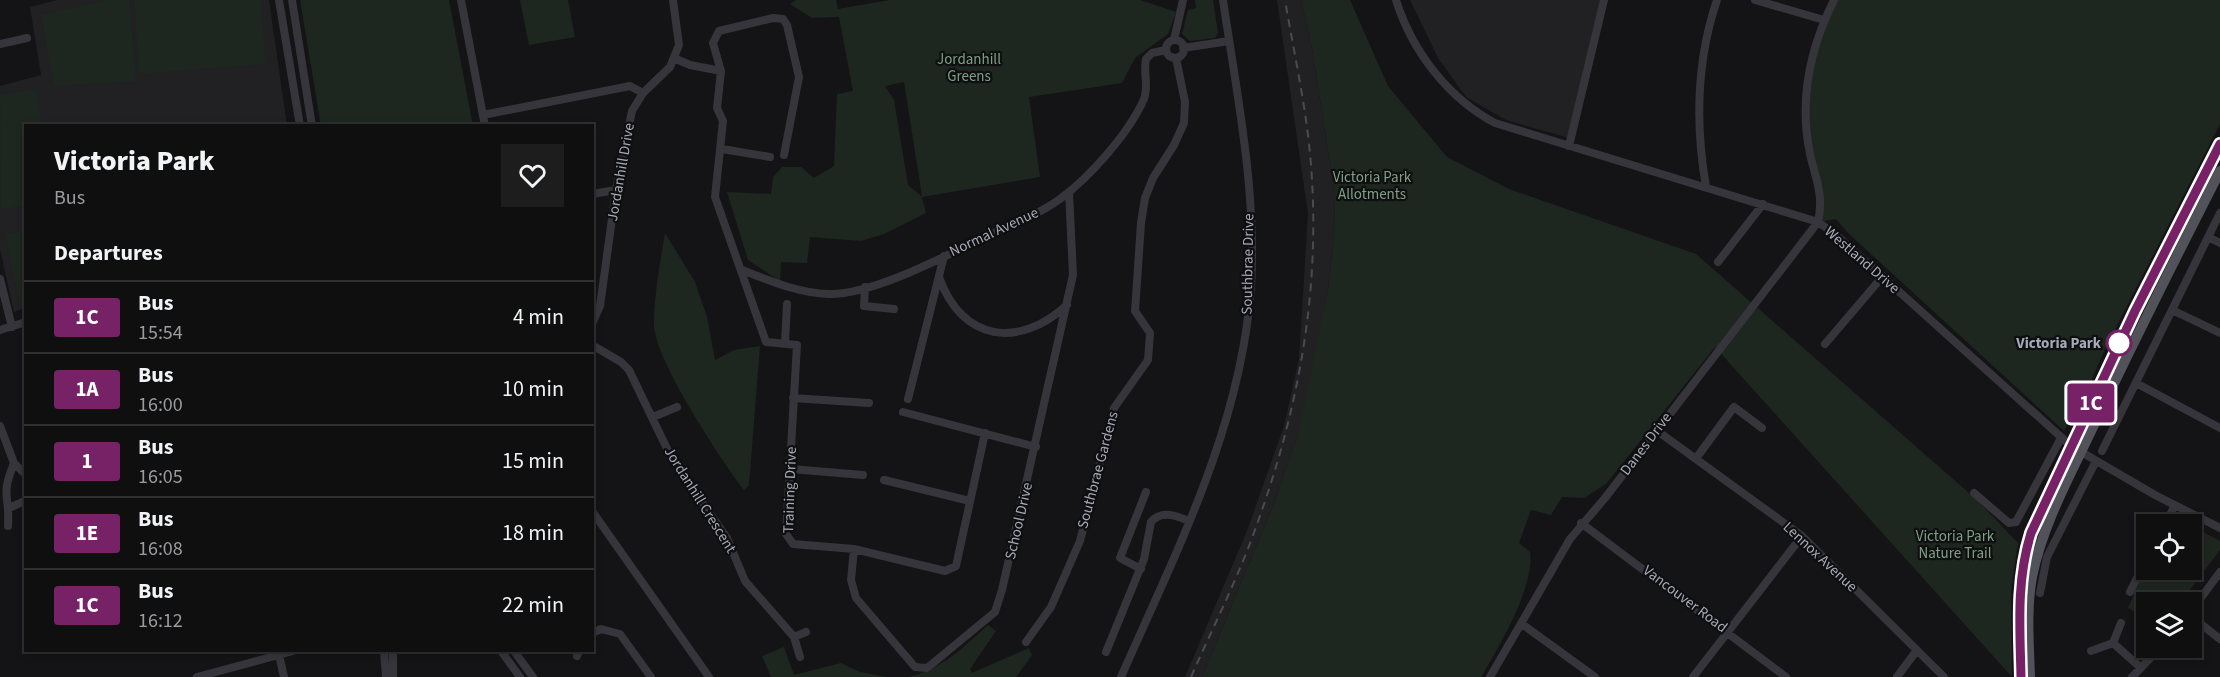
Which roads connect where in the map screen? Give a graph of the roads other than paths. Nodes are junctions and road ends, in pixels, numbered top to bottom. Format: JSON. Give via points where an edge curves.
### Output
{"nodes":[{"id":1,"x":279,"y":0,"type":"edge"},
{"id":2,"x":292,"y":0,"type":"edge"},
{"id":3,"x":461,"y":0,"type":"edge"},
{"id":4,"x":673,"y":0,"type":"edge"},
{"id":5,"x":1183,"y":0,"type":"edge"},
{"id":6,"x":1223,"y":0,"type":"edge"},
{"id":7,"x":1396,"y":0,"type":"edge"},
{"id":8,"x":1604,"y":0,"type":"edge"},
{"id":9,"x":1717,"y":0,"type":"edge"},
{"id":10,"x":1755,"y":0,"type":"edge"},
{"id":11,"x":1834,"y":0,"type":"edge"},
{"id":12,"x":1824,"y":20,"type":"junction"},
{"id":13,"x":27,"y":38,"type":"dead end"},
{"id":14,"x":1174,"y":40,"type":"junction"},
{"id":15,"x":1229,"y":41,"type":"junction"},
{"id":16,"x":0,"y":44,"type":"edge"},
{"id":17,"x":1184,"y":48,"type":"junction"},
{"id":18,"x":1166,"y":51,"type":"junction"},
{"id":19,"x":674,"y":58,"type":"junction"},
{"id":20,"x":1176,"y":58,"type":"junction"},
{"id":21,"x":721,"y":71,"type":"junction"},
{"id":22,"x":643,"y":93,"type":"junction"},
{"id":23,"x":483,"y":115,"type":"junction"},
{"id":24,"x":300,"y":124,"type":"edge"},
{"id":25,"x":312,"y":124,"type":"edge"},
{"id":26,"x":485,"y":124,"type":"edge"},
{"id":27,"x":2220,"y":144,"type":"edge"},
{"id":28,"x":1569,"y":146,"type":"junction"},
{"id":29,"x":722,"y":149,"type":"junction"},
{"id":30,"x":784,"y":155,"type":"dead end"},
{"id":31,"x":770,"y":157,"type":"dead end"},
{"id":32,"x":2220,"y":171,"type":"edge"},
{"id":33,"x":1706,"y":187,"type":"junction"},
{"id":34,"x":616,"y":190,"type":"junction"},
{"id":35,"x":1069,"y":192,"type":"junction"},
{"id":36,"x":594,"y":195,"type":"edge"},
{"id":37,"x":1763,"y":204,"type":"junction"},
{"id":38,"x":2220,"y":213,"type":"edge"},
{"id":39,"x":1818,"y":222,"type":"junction"},
{"id":40,"x":2208,"y":237,"type":"junction"},
{"id":41,"x":2220,"y":243,"type":"edge"},
{"id":42,"x":944,"y":256,"type":"junction"},
{"id":43,"x":1718,"y":262,"type":"dead end"},
{"id":44,"x":742,"y":270,"type":"junction"},
{"id":45,"x":1883,"y":276,"type":"junction"},
{"id":46,"x":939,"y":277,"type":"junction"},
{"id":47,"x":0,"y":279,"type":"edge"},
{"id":48,"x":865,"y":287,"type":"junction"},
{"id":49,"x":787,"y":304,"type":"dead end"},
{"id":50,"x":1067,"y":304,"type":"junction"},
{"id":51,"x":894,"y":309,"type":"dead end"},
{"id":52,"x":2172,"y":310,"type":"junction"},
{"id":53,"x":594,"y":320,"type":"edge"},
{"id":54,"x":24,"y":323,"type":"edge"},
{"id":55,"x":12,"y":327,"type":"junction"},
{"id":56,"x":0,"y":330,"type":"edge"},
{"id":57,"x":2220,"y":333,"type":"edge"},
{"id":58,"x":785,"y":344,"type":"junction"},
{"id":59,"x":1825,"y":344,"type":"dead end"},
{"id":60,"x":594,"y":346,"type":"edge"},
{"id":61,"x":2136,"y":383,"type":"junction"},
{"id":62,"x":793,"y":398,"type":"junction"},
{"id":63,"x":908,"y":399,"type":"dead end"},
{"id":64,"x":869,"y":403,"type":"dead end"},
{"id":65,"x":677,"y":407,"type":"dead end"},
{"id":66,"x":903,"y":412,"type":"dead end"},
{"id":67,"x":653,"y":417,"type":"junction"},
{"id":68,"x":0,"y":426,"type":"edge"},
{"id":69,"x":1762,"y":428,"type":"dead end"},
{"id":70,"x":2220,"y":428,"type":"edge"},
{"id":71,"x":1656,"y":430,"type":"junction"},
{"id":72,"x":985,"y":433,"type":"junction"},
{"id":73,"x":2061,"y":438,"type":"junction"},
{"id":74,"x":2071,"y":446,"type":"junction"},
{"id":75,"x":1036,"y":447,"type":"junction"},
{"id":76,"x":2102,"y":451,"type":"dead end"},
{"id":77,"x":2081,"y":452,"type":"junction"},
{"id":78,"x":1697,"y":457,"type":"junction"},
{"id":79,"x":2096,"y":461,"type":"junction"},
{"id":80,"x":14,"y":463,"type":"junction"},
{"id":81,"x":790,"y":469,"type":"junction"},
{"id":82,"x":24,"y":473,"type":"edge"},
{"id":83,"x":863,"y":475,"type":"dead end"},
{"id":84,"x":884,"y":480,"type":"dead end"},
{"id":85,"x":1146,"y":492,"type":"dead end"},
{"id":86,"x":1974,"y":493,"type":"dead end"},
{"id":87,"x":970,"y":501,"type":"junction"},
{"id":88,"x":24,"y":502,"type":"edge"},
{"id":89,"x":2175,"y":505,"type":"junction"},
{"id":90,"x":9,"y":508,"type":"junction"},
{"id":91,"x":594,"y":514,"type":"edge"},
{"id":92,"x":2170,"y":514,"type":"edge"},
{"id":93,"x":1189,"y":520,"type":"junction"},
{"id":94,"x":1581,"y":524,"type":"junction"},
{"id":95,"x":8,"y":526,"type":"dead end"},
{"id":96,"x":2220,"y":528,"type":"edge"},
{"id":97,"x":1802,"y":536,"type":"junction"},
{"id":98,"x":854,"y":549,"type":"junction"},
{"id":99,"x":1141,"y":569,"type":"junction"},
{"id":100,"x":2220,"y":572,"type":"edge"},
{"id":101,"x":2136,"y":580,"type":"edge"},
{"id":102,"x":2044,"y":588,"type":"dead end"},
{"id":103,"x":2130,"y":592,"type":"dead end"},
{"id":104,"x":2202,"y":596,"type":"edge"},
{"id":105,"x":2121,"y":623,"type":"dead end"},
{"id":106,"x":1522,"y":624,"type":"junction"},
{"id":107,"x":2202,"y":625,"type":"edge"},
{"id":108,"x":1728,"y":631,"type":"junction"},
{"id":109,"x":594,"y":632,"type":"edge"},
{"id":110,"x":806,"y":632,"type":"dead end"},
{"id":111,"x":794,"y":637,"type":"junction"},
{"id":112,"x":2220,"y":639,"type":"edge"},
{"id":113,"x":1026,"y":642,"type":"dead end"},
{"id":114,"x":2113,"y":643,"type":"junction"},
{"id":115,"x":1917,"y":650,"type":"junction"},
{"id":116,"x":2091,"y":651,"type":"dead end"},
{"id":117,"x":290,"y":652,"type":"edge"},
{"id":118,"x":384,"y":652,"type":"edge"},
{"id":119,"x":393,"y":652,"type":"edge"},
{"id":120,"x":502,"y":652,"type":"edge"},
{"id":121,"x":515,"y":652,"type":"edge"},
{"id":122,"x":1106,"y":652,"type":"dead end"},
{"id":123,"x":279,"y":655,"type":"junction"},
{"id":124,"x":800,"y":657,"type":"dead end"},
{"id":125,"x":2150,"y":658,"type":"edge"},
{"id":126,"x":2141,"y":668,"type":"junction"},
{"id":127,"x":197,"y":677,"type":"edge"},
{"id":128,"x":284,"y":677,"type":"edge"},
{"id":129,"x":386,"y":677,"type":"edge"},
{"id":130,"x":393,"y":677,"type":"edge"},
{"id":131,"x":520,"y":677,"type":"edge"},
{"id":132,"x":533,"y":677,"type":"edge"},
{"id":133,"x":651,"y":677,"type":"edge"},
{"id":134,"x":709,"y":677,"type":"edge"},
{"id":135,"x":1121,"y":677,"type":"edge"},
{"id":136,"x":1490,"y":677,"type":"edge"},
{"id":137,"x":1595,"y":677,"type":"edge"},
{"id":138,"x":1693,"y":677,"type":"edge"},
{"id":139,"x":1786,"y":677,"type":"edge"},
{"id":140,"x":1897,"y":677,"type":"edge"},
{"id":141,"x":1944,"y":677,"type":"edge"},
{"id":142,"x":2021,"y":677,"type":"edge"},
{"id":143,"x":2030,"y":677,"type":"edge"},
{"id":144,"x":2132,"y":677,"type":"edge"}],
"edges":[{"from":1,"to":24,"type":"street"},
{"from":2,"to":25,"type":"street"},
{"from":3,"to":23,"type":"street"},
{"from":4,"to":19,"type":"street","via":[[679,33]]},
{"from":5,"to":14,"type":"street"},
{"from":6,"to":15,"type":"street","name":"Southbrae Drive"},
{"from":7,"to":28,"type":"street","name":"Westland Drive","via":[[1413,40],[1430,66],[1466,105],[1495,123]]},
{"from":8,"to":28,"type":"street"},
{"from":9,"to":33,"type":"street","via":[[1701,59],[1698,94],[1698,136]]},
{"from":10,"to":12,"type":"street"},
{"from":11,"to":12,"type":"street"},
{"from":12,"to":39,"type":"street","via":[[1812,54],[1806,90],[1810,153],[1822,202]]},
{"from":13,"to":16,"type":"street"},
{"from":14,"to":17,"type":"street"},
{"from":14,"to":18,"type":"street","via":[[1168,42]]},
{"from":15,"to":17,"type":"street"},
{"from":15,"to":93,"type":"street","name":"Southbrae Drive","via":[[1249,193],[1251,288],[1231,408]]},
{"from":17,"to":20,"type":"street"},
{"from":18,"to":20,"type":"street"},
{"from":18,"to":35,"type":"street","name":"Normal Avenue","via":[[1146,58],[1147,91],[1143,101],[1115,144]]},
{"from":19,"to":21,"type":"street"},
{"from":19,"to":22,"type":"street","name":"Jordanhill Drive"},
{"from":20,"to":113,"type":"street","name":"Southbrae Gardens","via":[[1185,102],[1184,123],[1153,178],[1141,223],[1135,311],[1150,333],[1148,360],[1114,408],[1080,541],[1051,607]]},
{"from":21,"to":29,"type":"street","via":[[717,99],[724,132]]},
{"from":21,"to":30,"type":"street","via":[[713,43],[716,34],[772,18],[783,19],[799,77]]},
{"from":22,"to":23,"type":"street","via":[[630,86]]},
{"from":22,"to":34,"type":"street","name":"Jordanhill Drive","via":[[632,111]]},
{"from":23,"to":26,"type":"street"},
{"from":27,"to":74,"type":"main road"},
{"from":28,"to":33,"type":"street","name":"Westland Drive"},
{"from":29,"to":31,"type":"street"},
{"from":29,"to":44,"type":"street","via":[[715,197]]},
{"from":32,"to":77,"type":"main road"},
{"from":33,"to":37,"type":"street","name":"Westland Drive"},
{"from":34,"to":36,"type":"street"},
{"from":34,"to":53,"type":"street","name":"Jordanhill Drive","via":[[600,306]]},
{"from":35,"to":42,"type":"street","name":"Normal Avenue","via":[[1044,210]]},
{"from":35,"to":50,"type":"street","name":"School Drive","via":[[1073,275]]},
{"from":37,"to":39,"type":"street","name":"Westland Drive"},
{"from":37,"to":43,"type":"street"},
{"from":38,"to":40,"type":"street"},
{"from":39,"to":45,"type":"street","name":"Westland Drive"},
{"from":39,"to":71,"type":"street","name":"Danes Drive"},
{"from":40,"to":41,"type":"street"},
{"from":40,"to":52,"type":"street"},
{"from":42,"to":46,"type":"street"},
{"from":42,"to":48,"type":"street","name":"Normal Avenue"},
{"from":44,"to":48,"type":"street","name":"Normal Avenue","via":[[794,289],[830,294]]},
{"from":44,"to":58,"type":"street","via":[[766,342]]},
{"from":45,"to":59,"type":"street"},
{"from":45,"to":73,"type":"street","name":"Westland Drive"},
{"from":46,"to":50,"type":"street","via":[[954,308],[987,331],[1007,333],[1038,327]]},
{"from":46,"to":63,"type":"street"},
{"from":47,"to":55,"type":"street"},
{"from":48,"to":51,"type":"street","via":[[864,306]]},
{"from":49,"to":58,"type":"street"},
{"from":50,"to":75,"type":"street","name":"School Drive"},
{"from":52,"to":57,"type":"street"},
{"from":52,"to":61,"type":"street"},
{"from":54,"to":55,"type":"street"},
{"from":55,"to":56,"type":"street"},
{"from":58,"to":62,"type":"street","name":"Training Drive","via":[[797,345]]},
{"from":60,"to":67,"type":"street","name":"Jordanhill Crescent","via":[[629,370]]},
{"from":61,"to":70,"type":"street"},
{"from":61,"to":76,"type":"street"},
{"from":62,"to":64,"type":"street"},
{"from":62,"to":81,"type":"street","name":"Training Drive"},
{"from":65,"to":67,"type":"street"},
{"from":66,"to":72,"type":"street"},
{"from":67,"to":111,"type":"street","name":"Jordanhill Crescent","via":[[672,459],[727,538],[745,581]]},
{"from":68,"to":80,"type":"street"},
{"from":69,"to":78,"type":"street","via":[[1734,407]]},
{"from":71,"to":78,"type":"street","name":"Lennox Avenue"},
{"from":71,"to":94,"type":"street","name":"Danes Drive"},
{"from":72,"to":75,"type":"street"},
{"from":72,"to":87,"type":"street","name":"Training Drive"},
{"from":73,"to":74,"type":"street","name":"Westland Drive"},
{"from":73,"to":86,"type":"street","via":[[2016,522],[2009,523]]},
{"from":74,"to":77,"type":"street","name":"Westland Drive"},
{"from":74,"to":142,"type":"main road","via":[[2034,526],[2023,565],[2019,610]]},
{"from":75,"to":98,"type":"street","name":"School Drive","via":[[995,612],[927,668],[911,664],[856,598],[851,580]]},
{"from":77,"to":79,"type":"street","name":"Westland Drive"},
{"from":77,"to":143,"type":"main road","via":[[2049,523],[2034,570],[2029,618]]},
{"from":78,"to":97,"type":"street","name":"Lennox Avenue"},
{"from":79,"to":89,"type":"street","name":"Westland Drive"},
{"from":79,"to":102,"type":"street","via":[[2051,547]]},
{"from":80,"to":82,"type":"street"},
{"from":80,"to":90,"type":"street","via":[[2,480],[1,494]]},
{"from":81,"to":83,"type":"street"},
{"from":81,"to":98,"type":"street","name":"Training Drive","via":[[788,541]]},
{"from":84,"to":87,"type":"street"},
{"from":85,"to":99,"type":"street","via":[[1120,558]]},
{"from":87,"to":98,"type":"street","name":"Training Drive","via":[[956,566],[951,570]]},
{"from":88,"to":90,"type":"street"},
{"from":89,"to":92,"type":"street"},
{"from":89,"to":96,"type":"street","name":"Westland Drive"},
{"from":90,"to":95,"type":"street"},
{"from":91,"to":134,"type":"street"},
{"from":93,"to":99,"type":"street","via":[[1167,514],[1150,522]]},
{"from":93,"to":135,"type":"street","name":"Southbrae Drive"},
{"from":94,"to":106,"type":"street","name":"Danes Drive"},
{"from":94,"to":108,"type":"street","name":"Vancouver Road"},
{"from":97,"to":108,"type":"street"},
{"from":97,"to":115,"type":"street","name":"Lennox Avenue"},
{"from":99,"to":122,"type":"street"},
{"from":100,"to":104,"type":"street"},
{"from":101,"to":103,"type":"street"},
{"from":105,"to":114,"type":"street"},
{"from":106,"to":136,"type":"street","name":"Danes Drive"},
{"from":106,"to":137,"type":"street"},
{"from":107,"to":112,"type":"street"},
{"from":108,"to":138,"type":"street"},
{"from":108,"to":139,"type":"street","name":"Vancouver Road"},
{"from":109,"to":133,"type":"street","via":[[601,629],[620,634]]},
{"from":110,"to":111,"type":"street"},
{"from":111,"to":124,"type":"street","name":"Jordanhill Crescent"},
{"from":114,"to":116,"type":"street"},
{"from":114,"to":126,"type":"street"},
{"from":115,"to":140,"type":"street"},
{"from":115,"to":141,"type":"street","name":"Lennox Avenue"},
{"from":117,"to":123,"type":"street"},
{"from":118,"to":129,"type":"street"},
{"from":119,"to":130,"type":"street"},
{"from":120,"to":131,"type":"street"},
{"from":121,"to":132,"type":"street"},
{"from":123,"to":127,"type":"street"},
{"from":123,"to":128,"type":"street"},
{"from":125,"to":126,"type":"street"},
{"from":126,"to":144,"type":"street"}]}
